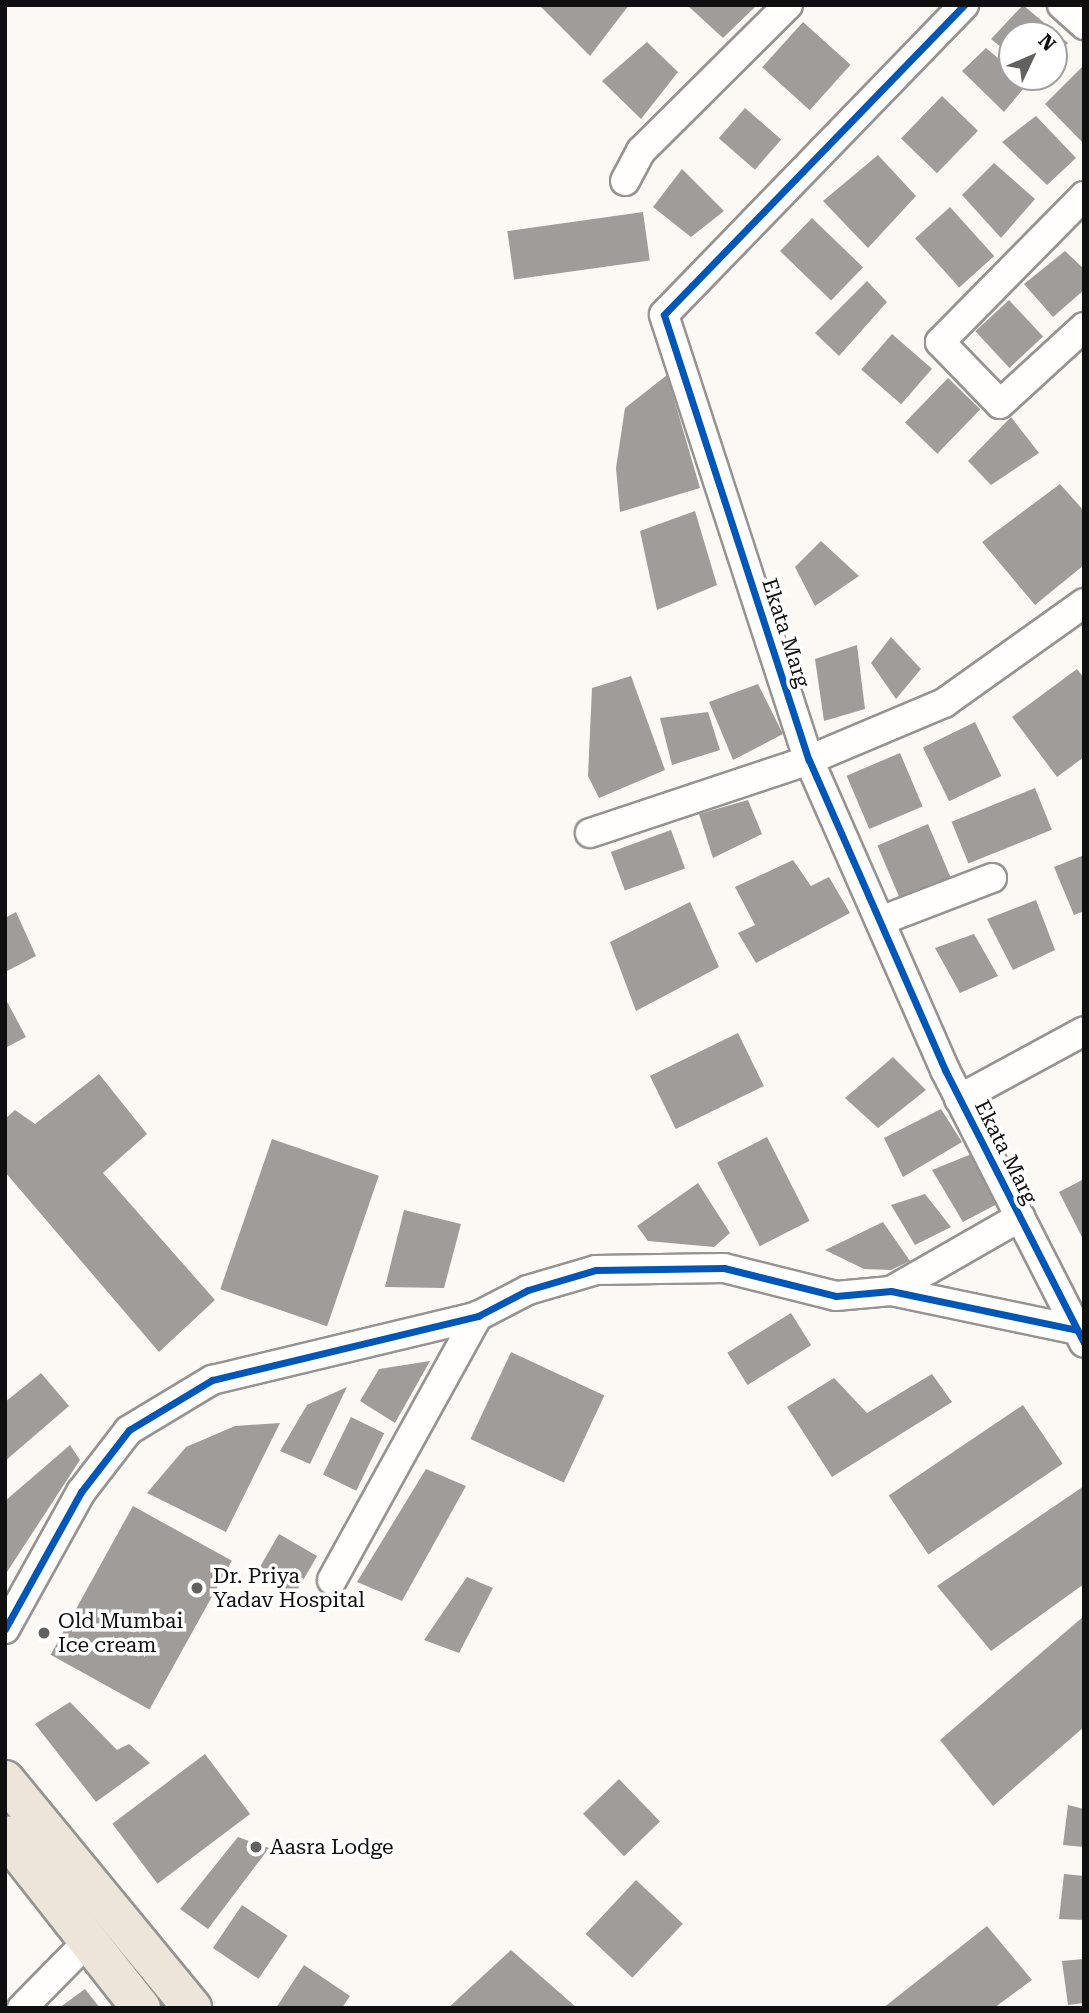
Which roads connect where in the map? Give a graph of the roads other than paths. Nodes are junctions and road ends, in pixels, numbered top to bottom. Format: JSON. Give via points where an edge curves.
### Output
{"nodes":[{"id":1,"x":788,"y":5,"type":"edge"},
{"id":2,"x":964,"y":5,"type":"edge"},
{"id":3,"x":1062,"y":5,"type":"edge"},
{"id":4,"x":1084,"y":24,"type":"edge"},
{"id":5,"x":625,"y":181,"type":"dead end"},
{"id":6,"x":1084,"y":197,"type":"edge"},
{"id":7,"x":1084,"y":327,"type":"edge"},
{"id":8,"x":1084,"y":604,"type":"edge"},
{"id":9,"x":809,"y":760,"type":"junction"},
{"id":10,"x":590,"y":833,"type":"dead end"},
{"id":11,"x":992,"y":878,"type":"dead end"},
{"id":12,"x":880,"y":921,"type":"junction"},
{"id":13,"x":1084,"y":1031,"type":"edge"},
{"id":14,"x":960,"y":1099,"type":"junction"},
{"id":15,"x":1020,"y":1217,"type":"junction"},
{"id":16,"x":891,"y":1291,"type":"junction"},
{"id":17,"x":478,"y":1316,"type":"junction"},
{"id":18,"x":1081,"y":1336,"type":"edge"},
{"id":19,"x":332,"y":1580,"type":"dead end"},
{"id":20,"x":5,"y":1629,"type":"edge"},
{"id":21,"x":5,"y":1780,"type":"edge"},
{"id":22,"x":5,"y":1835,"type":"edge"},
{"id":23,"x":87,"y":1942,"type":"junction"},
{"id":24,"x":22,"y":2008,"type":"edge"},
{"id":25,"x":141,"y":2008,"type":"edge"},
{"id":26,"x":192,"y":2008,"type":"edge"}],
"edges":[{"from":1,"to":5,"type":"street","via":[[641,150]]},
{"from":2,"to":9,"type":"street","name":"Ekata Marg","via":[[664,315]]},
{"from":3,"to":4,"type":"street"},
{"from":6,"to":7,"type":"street","via":[[940,342],[1000,404]]},
{"from":8,"to":9,"type":"street","via":[[944,703]]},
{"from":9,"to":10,"type":"street"},
{"from":9,"to":12,"type":"street","name":"Ekata Marg"},
{"from":11,"to":12,"type":"street"},
{"from":12,"to":14,"type":"street","name":"Ekata Marg"},
{"from":13,"to":14,"type":"street"},
{"from":14,"to":15,"type":"street","name":"Ekata Marg"},
{"from":15,"to":16,"type":"street"},
{"from":15,"to":18,"type":"street","name":"Ekata Marg"},
{"from":16,"to":17,"type":"street","via":[[836,1296],[724,1268],[596,1270],[528,1290]]},
{"from":16,"to":18,"type":"street"},
{"from":17,"to":19,"type":"street"},
{"from":17,"to":20,"type":"street","via":[[212,1380],[129,1430],[81,1492]]},
{"from":21,"to":26,"type":"main road"},
{"from":22,"to":23,"type":"main road"},
{"from":23,"to":24,"type":"street"},
{"from":23,"to":25,"type":"main road"}]}
